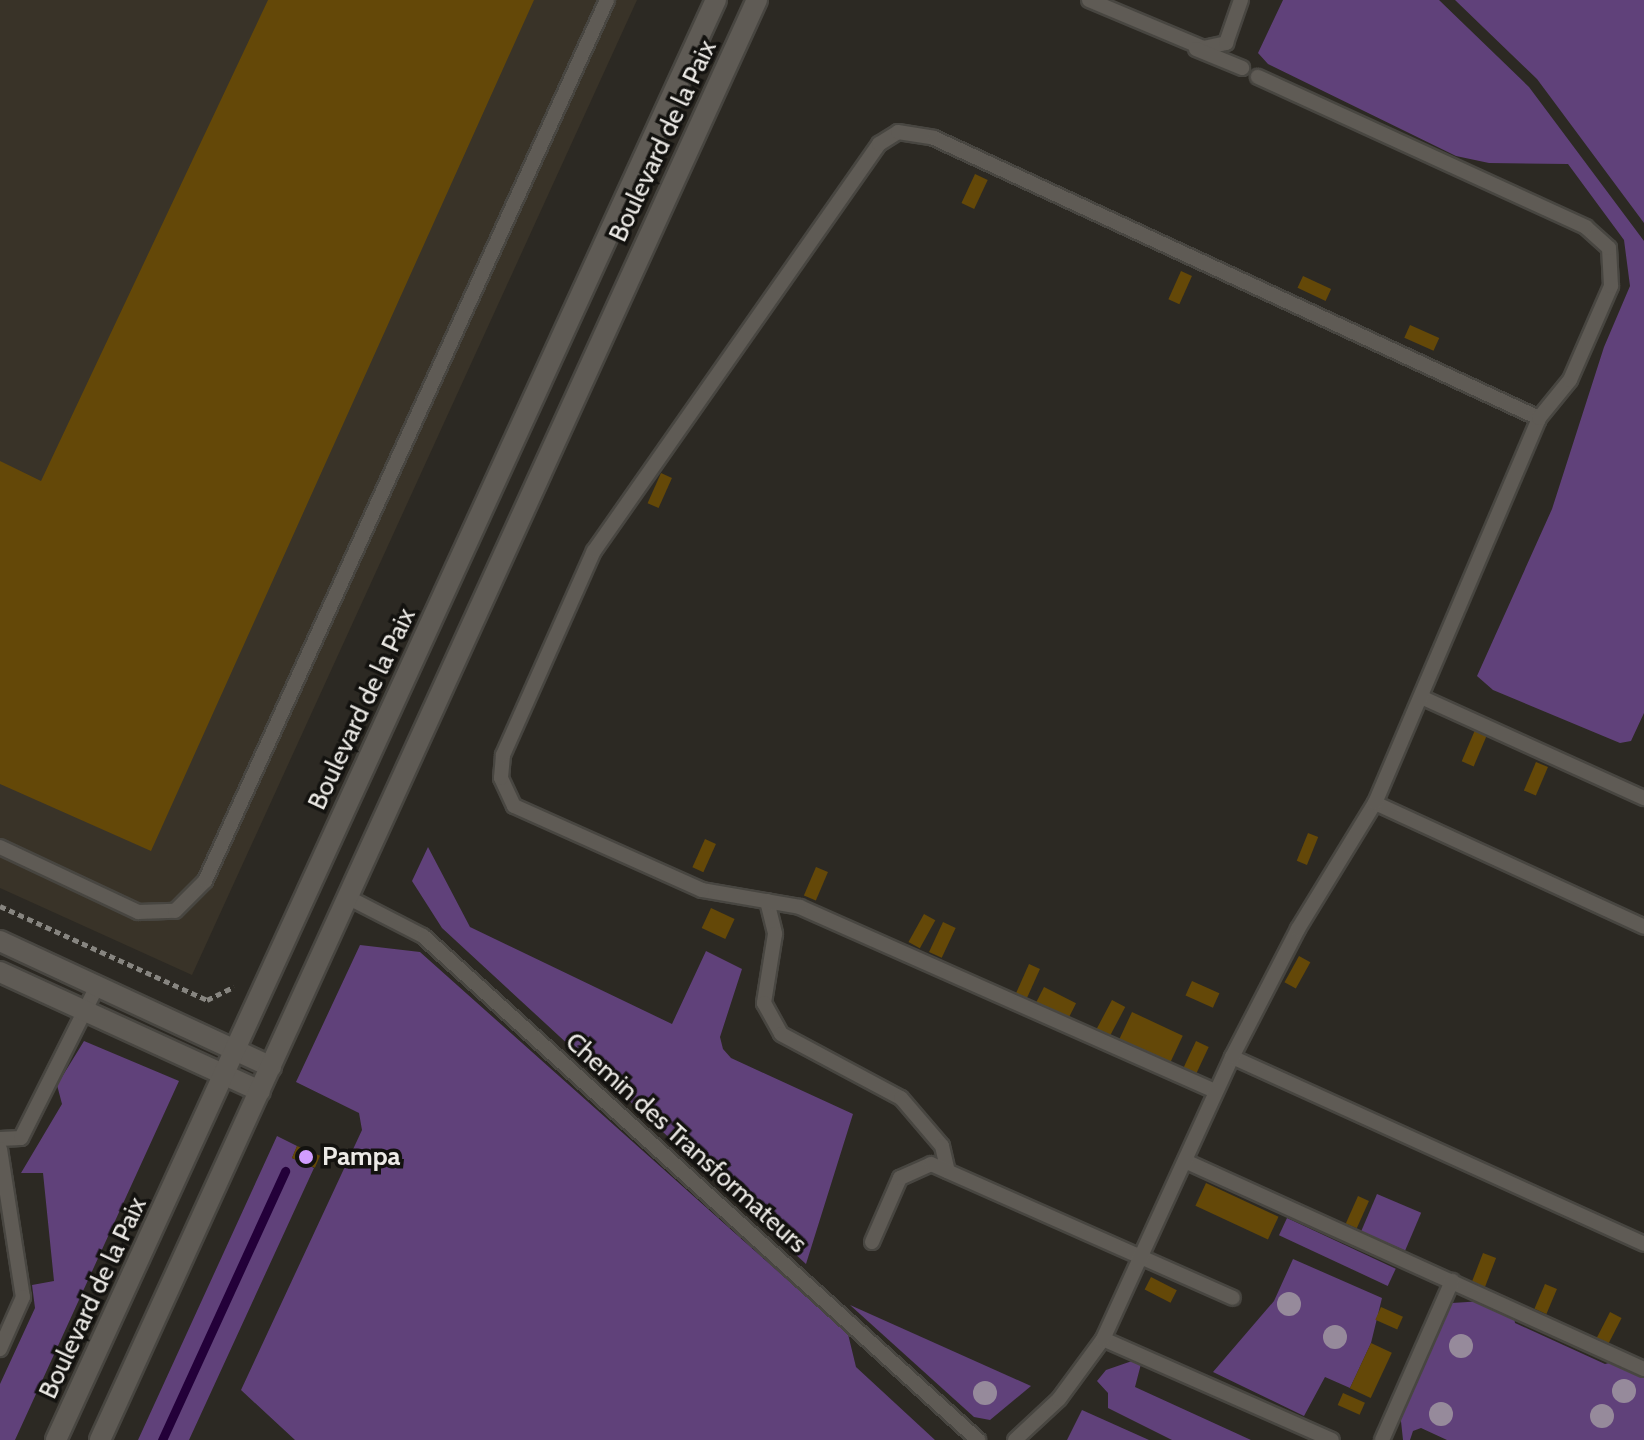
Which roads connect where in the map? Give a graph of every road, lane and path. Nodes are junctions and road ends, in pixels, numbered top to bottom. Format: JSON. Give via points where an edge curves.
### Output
{"nodes":[{"id":1,"x":607,"y":0,"type":"edge"},
{"id":2,"x":716,"y":0,"type":"edge"},
{"id":3,"x":757,"y":0,"type":"edge"},
{"id":4,"x":1089,"y":0,"type":"edge"},
{"id":5,"x":1241,"y":0,"type":"edge"},
{"id":6,"x":1188,"y":46,"type":"junction"},
{"id":7,"x":1242,"y":68,"type":"dead end"},
{"id":8,"x":1258,"y":77,"type":"dead end"},
{"id":9,"x":1539,"y":418,"type":"junction"},
{"id":10,"x":1421,"y":697,"type":"junction"},
{"id":11,"x":1644,"y":798,"type":"edge"},
{"id":12,"x":1375,"y":803,"type":"junction"},
{"id":13,"x":0,"y":847,"type":"edge"},
{"id":14,"x":349,"y":898,"type":"junction"},
{"id":15,"x":767,"y":901,"type":"junction"},
{"id":16,"x":0,"y":906,"type":"edge"},
{"id":17,"x":1644,"y":927,"type":"edge"},
{"id":18,"x":0,"y":941,"type":"edge"},
{"id":19,"x":0,"y":972,"type":"edge"},
{"id":20,"x":97,"y":986,"type":"junction"},
{"id":21,"x":236,"y":987,"type":"dead end"},
{"id":22,"x":84,"y":1011,"type":"junction"},
{"id":23,"x":235,"y":1050,"type":"junction"},
{"id":24,"x":1232,"y":1057,"type":"junction"},
{"id":25,"x":271,"y":1067,"type":"junction"},
{"id":26,"x":224,"y":1075,"type":"junction"},
{"id":27,"x":260,"y":1091,"type":"junction"},
{"id":28,"x":1215,"y":1091,"type":"junction"},
{"id":29,"x":0,"y":1139,"type":"edge"},
{"id":30,"x":0,"y":1149,"type":"edge"},
{"id":31,"x":1185,"y":1161,"type":"junction"},
{"id":32,"x":948,"y":1171,"type":"junction"},
{"id":33,"x":872,"y":1242,"type":"dead end"},
{"id":34,"x":1644,"y":1244,"type":"edge"},
{"id":35,"x":1139,"y":1257,"type":"junction"},
{"id":36,"x":1452,"y":1281,"type":"junction"},
{"id":37,"x":1233,"y":1298,"type":"dead end"},
{"id":38,"x":1103,"y":1339,"type":"junction"},
{"id":39,"x":0,"y":1349,"type":"edge"},
{"id":40,"x":1644,"y":1369,"type":"edge"},
{"id":41,"x":56,"y":1440,"type":"edge"},
{"id":42,"x":100,"y":1440,"type":"edge"},
{"id":43,"x":978,"y":1440,"type":"edge"},
{"id":44,"x":1015,"y":1440,"type":"edge"},
{"id":45,"x":1332,"y":1440,"type":"edge"},
{"id":46,"x":1382,"y":1440,"type":"edge"}],
"edges":[{"from":1,"to":13,"type":"lane","via":[[205,881],[175,911],[138,912]]},
{"from":2,"to":23,"type":"main road","name":"Boulevard de la Paix"},
{"from":3,"to":14,"type":"main road","name":"Boulevard de la Paix"},
{"from":4,"to":6,"type":"lane"},
{"from":5,"to":6,"type":"lane","via":[[1226,43]]},
{"from":6,"to":7,"type":"lane"},
{"from":8,"to":9,"type":"lane","via":[[1586,227],[1609,248],[1611,286],[1570,380]]},
{"from":9,"to":10,"type":"lane"},
{"from":9,"to":15,"type":"lane","via":[[934,138],[898,132],[879,144],[594,551],[503,755],[501,778],[514,806],[702,890]]},
{"from":10,"to":11,"type":"lane"},
{"from":10,"to":12,"type":"lane"},
{"from":12,"to":17,"type":"lane"},
{"from":12,"to":24,"type":"lane","via":[[1298,929]]},
{"from":14,"to":25,"type":"main road","name":"Boulevard de la Paix"},
{"from":14,"to":43,"type":"lane","name":"Chemin des Transformateurs","via":[[423,936]]},
{"from":15,"to":28,"type":"lane","via":[[800,907]]},
{"from":15,"to":32,"type":"lane","via":[[775,934],[764,1003],[781,1034],[901,1098],[942,1146]]},
{"from":16,"to":21,"type":"path","via":[[207,1000]]},
{"from":18,"to":20,"type":"main road"},
{"from":19,"to":22,"type":"main road"},
{"from":20,"to":22,"type":"lane"},
{"from":20,"to":23,"type":"main road"},
{"from":22,"to":26,"type":"main road"},
{"from":22,"to":29,"type":"lane","via":[[21,1138]]},
{"from":23,"to":25,"type":"main road"},
{"from":23,"to":26,"type":"main road","name":"Boulevard de la Paix"},
{"from":24,"to":28,"type":"lane"},
{"from":24,"to":34,"type":"lane"},
{"from":25,"to":27,"type":"main road","name":"Boulevard de la Paix"},
{"from":26,"to":27,"type":"main road"},
{"from":26,"to":41,"type":"main road","name":"Boulevard de la Paix"},
{"from":27,"to":42,"type":"main road","name":"Boulevard de la Paix"},
{"from":28,"to":31,"type":"lane"},
{"from":30,"to":39,"type":"lane","via":[[23,1297]]},
{"from":31,"to":35,"type":"lane"},
{"from":31,"to":36,"type":"lane"},
{"from":32,"to":33,"type":"lane","via":[[931,1164],[900,1178]]},
{"from":32,"to":35,"type":"lane"},
{"from":35,"to":37,"type":"lane"},
{"from":35,"to":38,"type":"lane"},
{"from":36,"to":40,"type":"lane"},
{"from":36,"to":46,"type":"lane"},
{"from":38,"to":44,"type":"lane","via":[[1059,1399]]},
{"from":38,"to":45,"type":"lane"}]}
